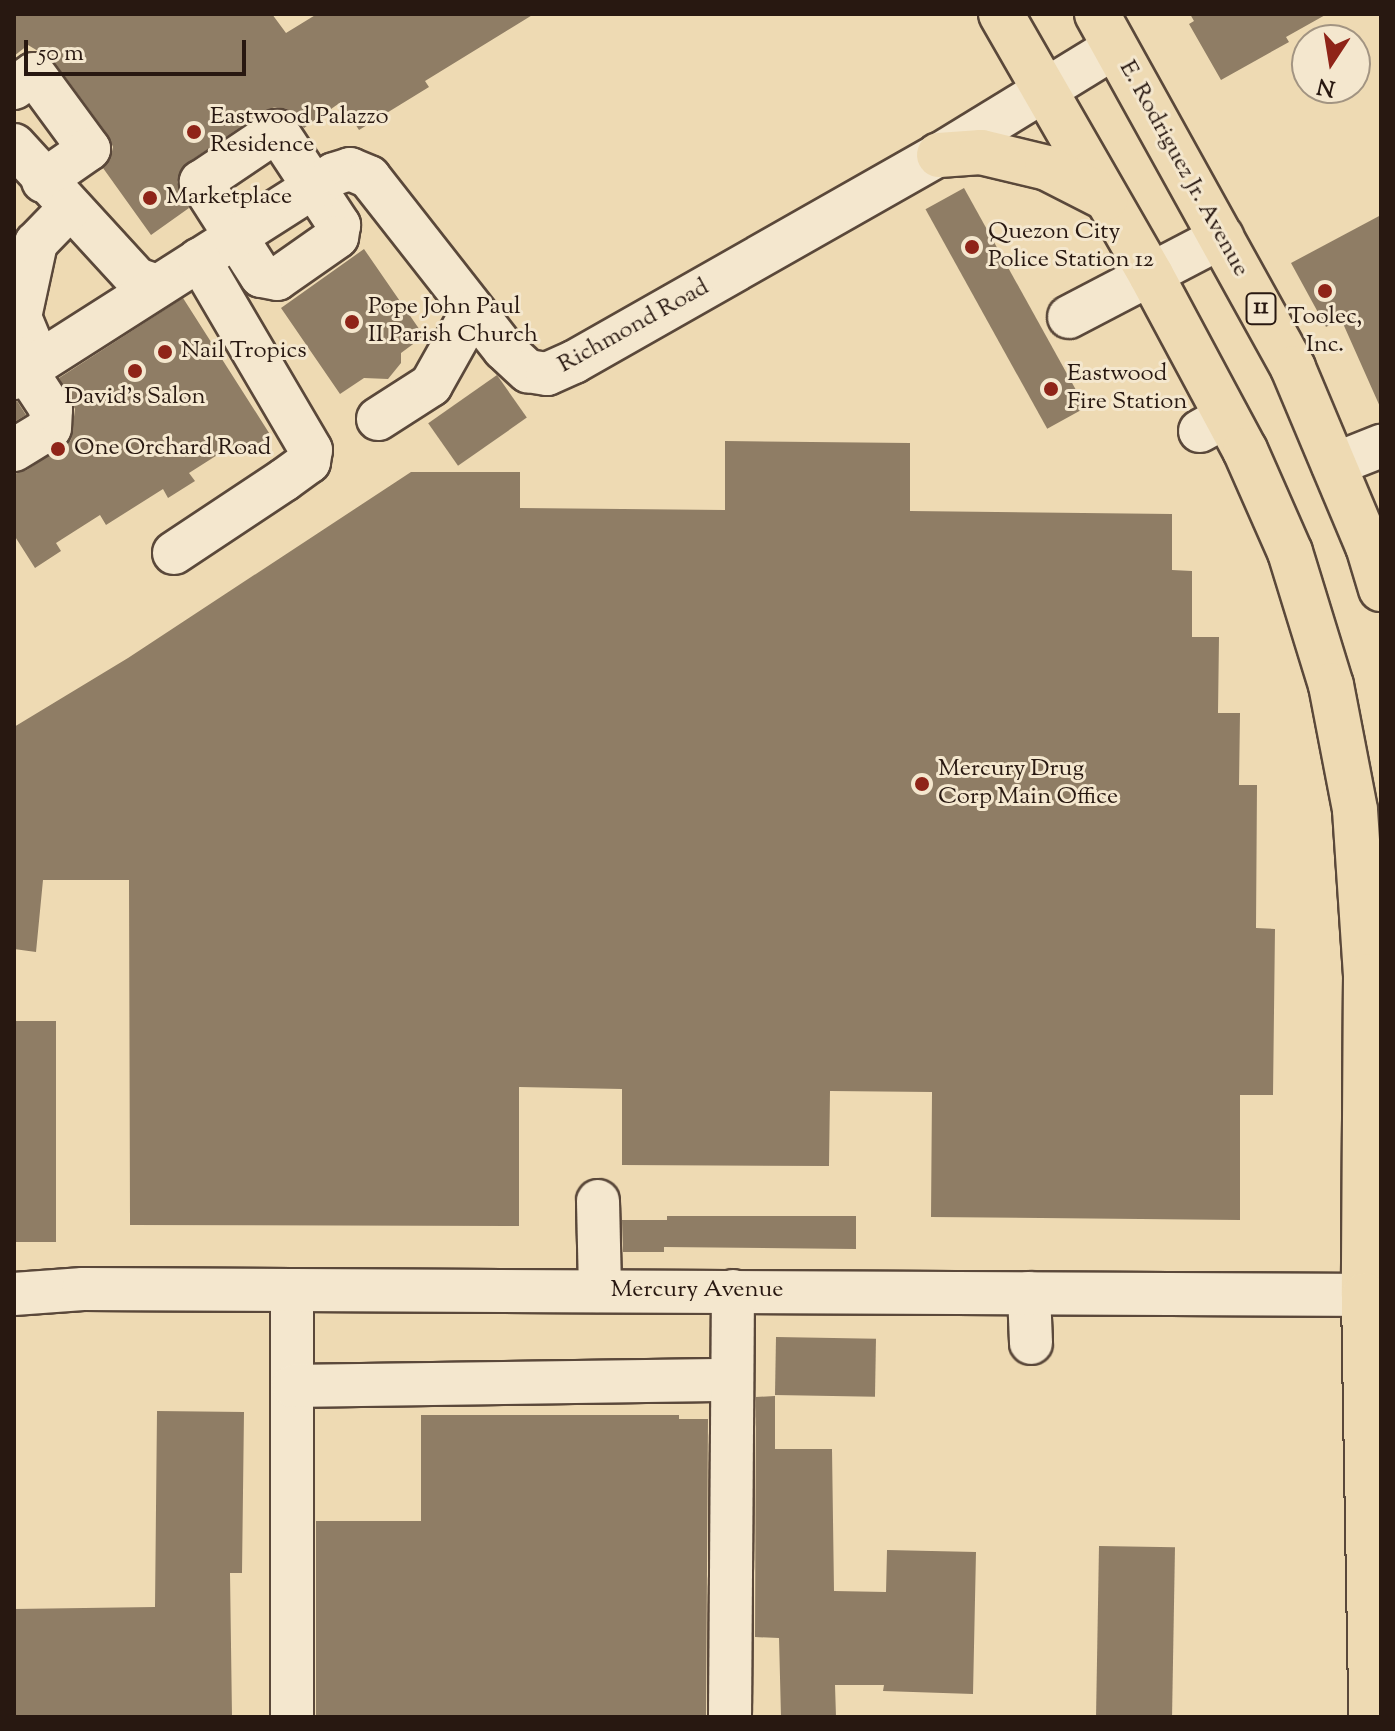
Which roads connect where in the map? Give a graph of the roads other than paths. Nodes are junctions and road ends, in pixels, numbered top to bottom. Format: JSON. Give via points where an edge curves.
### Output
{"nodes":[{"id":1,"x":1001,"y":14,"type":"edge"},
{"id":2,"x":1106,"y":30,"type":"edge"},
{"id":3,"x":14,"y":88,"type":"edge"},
{"id":4,"x":1045,"y":91,"type":"junction"},
{"id":5,"x":14,"y":145,"type":"edge"},
{"id":6,"x":969,"y":163,"type":"junction"},
{"id":7,"x":314,"y":187,"type":"junction"},
{"id":8,"x":56,"y":195,"type":"junction"},
{"id":9,"x":1106,"y":198,"type":"junction"},
{"id":10,"x":235,"y":237,"type":"junction"},
{"id":11,"x":1222,"y":237,"type":"junction"},
{"id":12,"x":104,"y":245,"type":"junction"},
{"id":13,"x":199,"y":259,"type":"junction"},
{"id":14,"x":1151,"y":275,"type":"junction"},
{"id":15,"x":157,"y":286,"type":"junction"},
{"id":16,"x":472,"y":312,"type":"junction"},
{"id":17,"x":1069,"y":317,"type":"dead end"},
{"id":18,"x":86,"y":331,"type":"junction"},
{"id":19,"x":26,"y":371,"type":"edge"},
{"id":20,"x":378,"y":419,"type":"dead end"},
{"id":21,"x":1381,"y":446,"type":"edge"},
{"id":22,"x":14,"y":450,"type":"edge"},
{"id":23,"x":1333,"y":465,"type":"junction"},
{"id":24,"x":174,"y":553,"type":"dead end"},
{"id":25,"x":1381,"y":589,"type":"edge"},
{"id":26,"x":598,"y":1201,"type":"dead end"},
{"id":27,"x":292,"y":1290,"type":"junction"},
{"id":28,"x":600,"y":1291,"type":"junction"},
{"id":29,"x":733,"y":1291,"type":"junction"},
{"id":30,"x":1029,"y":1293,"type":"junction"},
{"id":31,"x":14,"y":1294,"type":"edge"},
{"id":32,"x":1372,"y":1295,"type":"edge"},
{"id":33,"x":1031,"y":1343,"type":"dead end"},
{"id":34,"x":732,"y":1380,"type":"junction"},
{"id":35,"x":293,"y":1386,"type":"junction"},
{"id":36,"x":292,"y":1717,"type":"edge"},
{"id":37,"x":730,"y":1717,"type":"edge"},
{"id":38,"x":1371,"y":1717,"type":"edge"}],
"edges":[{"from":1,"to":4,"type":"main road"},
{"from":2,"to":4,"type":"street","name":"Richmond Road"},
{"from":2,"to":11,"type":"main road","name":"E. Rodriguez Jr. Avenue","number":"11"},
{"from":3,"to":8,"type":"street","via":[[34,74],[89,149]]},
{"from":4,"to":6,"type":"street","name":"Richmond Road"},
{"from":4,"to":9,"type":"main road"},
{"from":5,"to":8,"type":"street"},
{"from":6,"to":9,"type":"main road","via":[[1047,168]]},
{"from":6,"to":16,"type":"street","name":"Richmond Road","via":[[547,374],[533,374],[522,366]]},
{"from":7,"to":10,"type":"street","name":"Richmond Road"},
{"from":7,"to":10,"type":"street","via":[[339,225],[337,237],[277,279],[261,276]]},
{"from":7,"to":10,"type":"street","via":[[277,131],[201,182]]},
{"from":7,"to":16,"type":"street","name":"Richmond Road","via":[[350,169],[369,177]]},
{"from":8,"to":12,"type":"street"},
{"from":8,"to":19,"type":"street","via":[[36,243],[20,317]]},
{"from":9,"to":14,"type":"main road"},
{"from":10,"to":13,"type":"street","name":"Richmond Road"},
{"from":11,"to":14,"type":"street"},
{"from":11,"to":23,"type":"main road","name":"E. Rodriguez Jr. Avenue","number":"11","via":[[1293,368]]},
{"from":12,"to":15,"type":"street","via":[[137,279]]},
{"from":12,"to":18,"type":"street","via":[[102,288]]},
{"from":13,"to":15,"type":"street","name":"Richmond Road"},
{"from":13,"to":24,"type":"street","via":[[311,450],[309,462]]},
{"from":14,"to":17,"type":"street"},
{"from":14,"to":32,"type":"main road","via":[[1214,424],[1290,552],[1331,685],[1355,810],[1366,976]]},
{"from":15,"to":18,"type":"street","name":"Richmond Road"},
{"from":16,"to":20,"type":"street","via":[[431,385]]},
{"from":18,"to":19,"type":"street","name":"Richmond Road"},
{"from":19,"to":22,"type":"street","via":[[51,409],[50,428]]},
{"from":21,"to":23,"type":"street"},
{"from":23,"to":25,"type":"main road","name":"E. Rodriguez Jr. Avenue","number":"11"},
{"from":26,"to":28,"type":"street"},
{"from":27,"to":28,"type":"street","name":"Mercury Avenue"},
{"from":27,"to":31,"type":"street","name":"Mercury Avenue","via":[[83,1289]]},
{"from":27,"to":35,"type":"street"},
{"from":28,"to":29,"type":"street","name":"Mercury Avenue"},
{"from":29,"to":30,"type":"street","name":"Mercury Avenue"},
{"from":29,"to":34,"type":"street"},
{"from":30,"to":32,"type":"street","name":"Mercury Avenue"},
{"from":30,"to":33,"type":"street"},
{"from":32,"to":38,"type":"main road"},
{"from":34,"to":35,"type":"street"},
{"from":34,"to":37,"type":"street"},
{"from":35,"to":36,"type":"street"}]}
